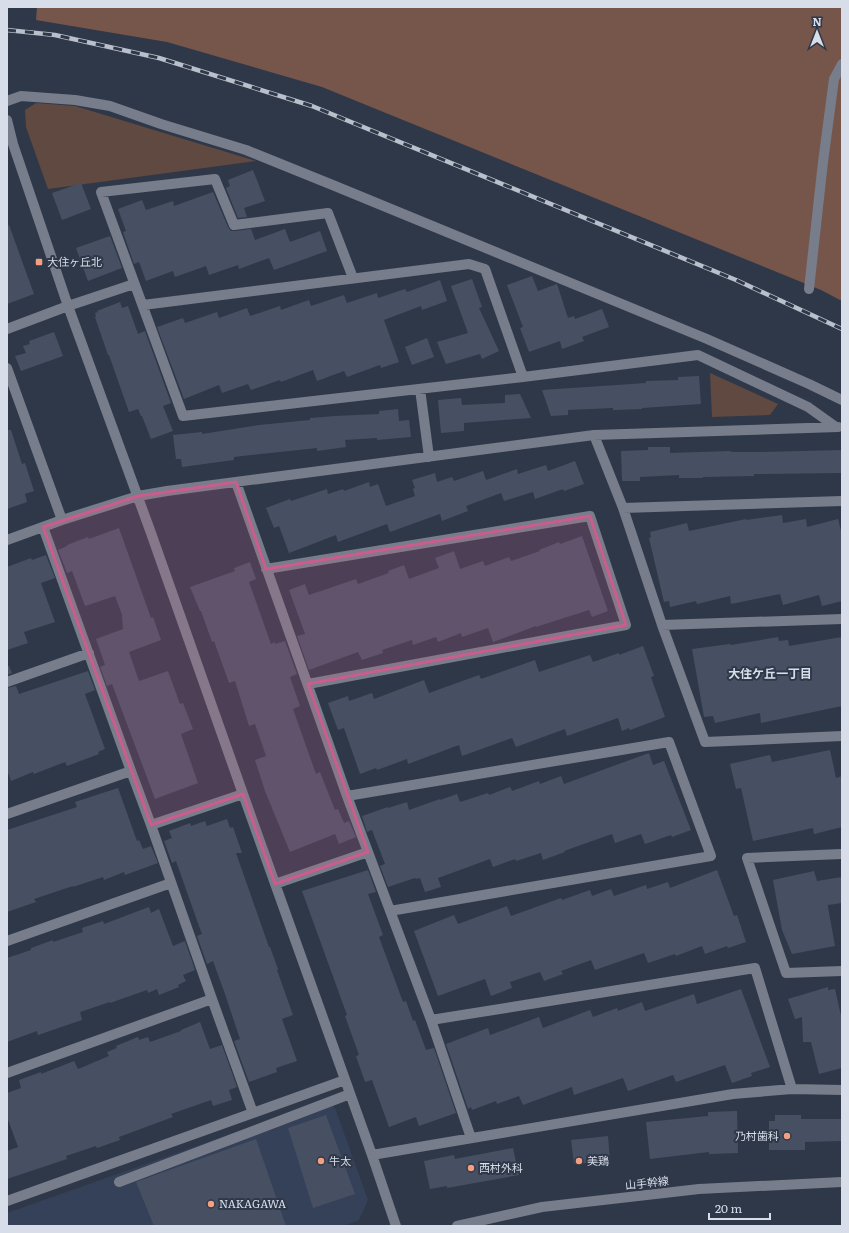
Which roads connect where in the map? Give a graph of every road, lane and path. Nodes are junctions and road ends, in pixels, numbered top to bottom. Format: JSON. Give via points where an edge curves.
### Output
{"nodes":[{"id":1,"x":842,"y":64,"type":"edge"},
{"id":2,"x":7,"y":102,"type":"edge"},
{"id":3,"x":7,"y":120,"type":"edge"},
{"id":4,"x":353,"y":278,"type":"junction"},
{"id":5,"x":134,"y":284,"type":"junction"},
{"id":6,"x":809,"y":289,"type":"dead end"},
{"id":7,"x":143,"y":305,"type":"junction"},
{"id":8,"x":68,"y":306,"type":"junction"},
{"id":9,"x":7,"y":328,"type":"edge"},
{"id":10,"x":7,"y":368,"type":"edge"},
{"id":11,"x":523,"y":377,"type":"junction"},
{"id":12,"x":420,"y":389,"type":"junction"},
{"id":13,"x":11,"y":394,"type":"edge"},
{"id":14,"x":842,"y":400,"type":"edge"},
{"id":15,"x":839,"y":427,"type":"edge"},
{"id":16,"x":594,"y":435,"type":"junction"},
{"id":17,"x":429,"y":457,"type":"junction"},
{"id":18,"x":236,"y":482,"type":"junction"},
{"id":19,"x":138,"y":496,"type":"junction"},
{"id":20,"x":842,"y":501,"type":"edge"},
{"id":21,"x":623,"y":508,"type":"junction"},
{"id":22,"x":62,"y":520,"type":"junction"},
{"id":23,"x":43,"y":527,"type":"junction"},
{"id":24,"x":7,"y":540,"type":"edge"},
{"id":25,"x":266,"y":569,"type":"junction"},
{"id":26,"x":842,"y":618,"type":"edge"},
{"id":27,"x":662,"y":625,"type":"junction"},
{"id":28,"x":89,"y":653,"type":"junction"},
{"id":29,"x":7,"y":682,"type":"edge"},
{"id":30,"x":308,"y":684,"type":"junction"},
{"id":31,"x":842,"y":736,"type":"edge"},
{"id":32,"x":131,"y":771,"type":"junction"},
{"id":33,"x":243,"y":794,"type":"junction"},
{"id":34,"x":347,"y":796,"type":"junction"},
{"id":35,"x":7,"y":814,"type":"edge"},
{"id":36,"x":151,"y":825,"type":"junction"},
{"id":37,"x":368,"y":852,"type":"junction"},
{"id":38,"x":842,"y":854,"type":"edge"},
{"id":39,"x":171,"y":882,"type":"junction"},
{"id":40,"x":275,"y":884,"type":"junction"},
{"id":41,"x":390,"y":910,"type":"junction"},
{"id":42,"x":7,"y":941,"type":"edge"},
{"id":43,"x":842,"y":971,"type":"edge"},
{"id":44,"x":212,"y":999,"type":"junction"},
{"id":45,"x":431,"y":1020,"type":"junction"},
{"id":46,"x":7,"y":1073,"type":"edge"},
{"id":47,"x":345,"y":1080,"type":"junction"},
{"id":48,"x":792,"y":1089,"type":"junction"},
{"id":49,"x":842,"y":1090,"type":"edge"},
{"id":50,"x":350,"y":1094,"type":"junction"},
{"id":51,"x":253,"y":1113,"type":"junction"},
{"id":52,"x":471,"y":1138,"type":"junction"},
{"id":53,"x":372,"y":1154,"type":"junction"},
{"id":54,"x":119,"y":1182,"type":"dead end"},
{"id":55,"x":842,"y":1182,"type":"edge"},
{"id":56,"x":7,"y":1201,"type":"edge"},
{"id":57,"x":396,"y":1226,"type":"edge"},
{"id":58,"x":457,"y":1226,"type":"edge"}],
"edges":[{"from":1,"to":6,"type":"street","via":[[834,79]]},
{"from":2,"to":14,"type":"street","via":[[21,96],[75,100],[110,106],[246,150],[707,339]]},
{"from":3,"to":8,"type":"street"},
{"from":4,"to":5,"type":"street","via":[[328,213],[234,225],[214,178],[101,192]]},
{"from":4,"to":7,"type":"street"},
{"from":4,"to":11,"type":"street","via":[[469,264],[486,269]]},
{"from":5,"to":7,"type":"street"},
{"from":5,"to":8,"type":"street"},
{"from":7,"to":12,"type":"street","via":[[183,416]]},
{"from":8,"to":9,"type":"street"},
{"from":8,"to":19,"type":"street"},
{"from":10,"to":13,"type":"street"},
{"from":11,"to":12,"type":"street"},
{"from":11,"to":15,"type":"street","via":[[698,355],[808,407]]},
{"from":12,"to":17,"type":"street"},
{"from":13,"to":22,"type":"street"},
{"from":15,"to":16,"type":"street"},
{"from":16,"to":17,"type":"street"},
{"from":16,"to":21,"type":"street"},
{"from":17,"to":18,"type":"street"},
{"from":18,"to":19,"type":"street"},
{"from":18,"to":25,"type":"street"},
{"from":19,"to":22,"type":"street"},
{"from":19,"to":33,"type":"street"},
{"from":20,"to":21,"type":"street"},
{"from":21,"to":27,"type":"street"},
{"from":22,"to":23,"type":"street"},
{"from":23,"to":24,"type":"street"},
{"from":23,"to":28,"type":"street"},
{"from":25,"to":30,"type":"street"},
{"from":25,"to":30,"type":"street","via":[[590,516],[626,625]]},
{"from":26,"to":27,"type":"street"},
{"from":27,"to":31,"type":"street","via":[[705,742]]},
{"from":28,"to":29,"type":"street"},
{"from":28,"to":32,"type":"street"},
{"from":30,"to":34,"type":"street"},
{"from":32,"to":35,"type":"street"},
{"from":32,"to":36,"type":"street"},
{"from":33,"to":36,"type":"street"},
{"from":33,"to":40,"type":"street"},
{"from":34,"to":37,"type":"street"},
{"from":34,"to":41,"type":"street","via":[[669,742],[710,856]]},
{"from":36,"to":39,"type":"street"},
{"from":37,"to":40,"type":"street"},
{"from":37,"to":41,"type":"street"},
{"from":38,"to":43,"type":"street","via":[[747,858],[786,972]]},
{"from":39,"to":42,"type":"street"},
{"from":39,"to":44,"type":"street"},
{"from":40,"to":47,"type":"street"},
{"from":41,"to":45,"type":"street"},
{"from":44,"to":46,"type":"street"},
{"from":44,"to":51,"type":"street"},
{"from":45,"to":48,"type":"street","via":[[755,968]]},
{"from":45,"to":52,"type":"street"},
{"from":47,"to":50,"type":"street"},
{"from":47,"to":51,"type":"street"},
{"from":48,"to":49,"type":"street"},
{"from":48,"to":52,"type":"street","via":[[733,1094]]},
{"from":50,"to":53,"type":"street"},
{"from":50,"to":54,"type":"street"},
{"from":51,"to":56,"type":"street"},
{"from":52,"to":53,"type":"street"},
{"from":53,"to":57,"type":"street"},
{"from":55,"to":58,"type":"street","name":"山手幹線","via":[[699,1189],[542,1207]]}]}
